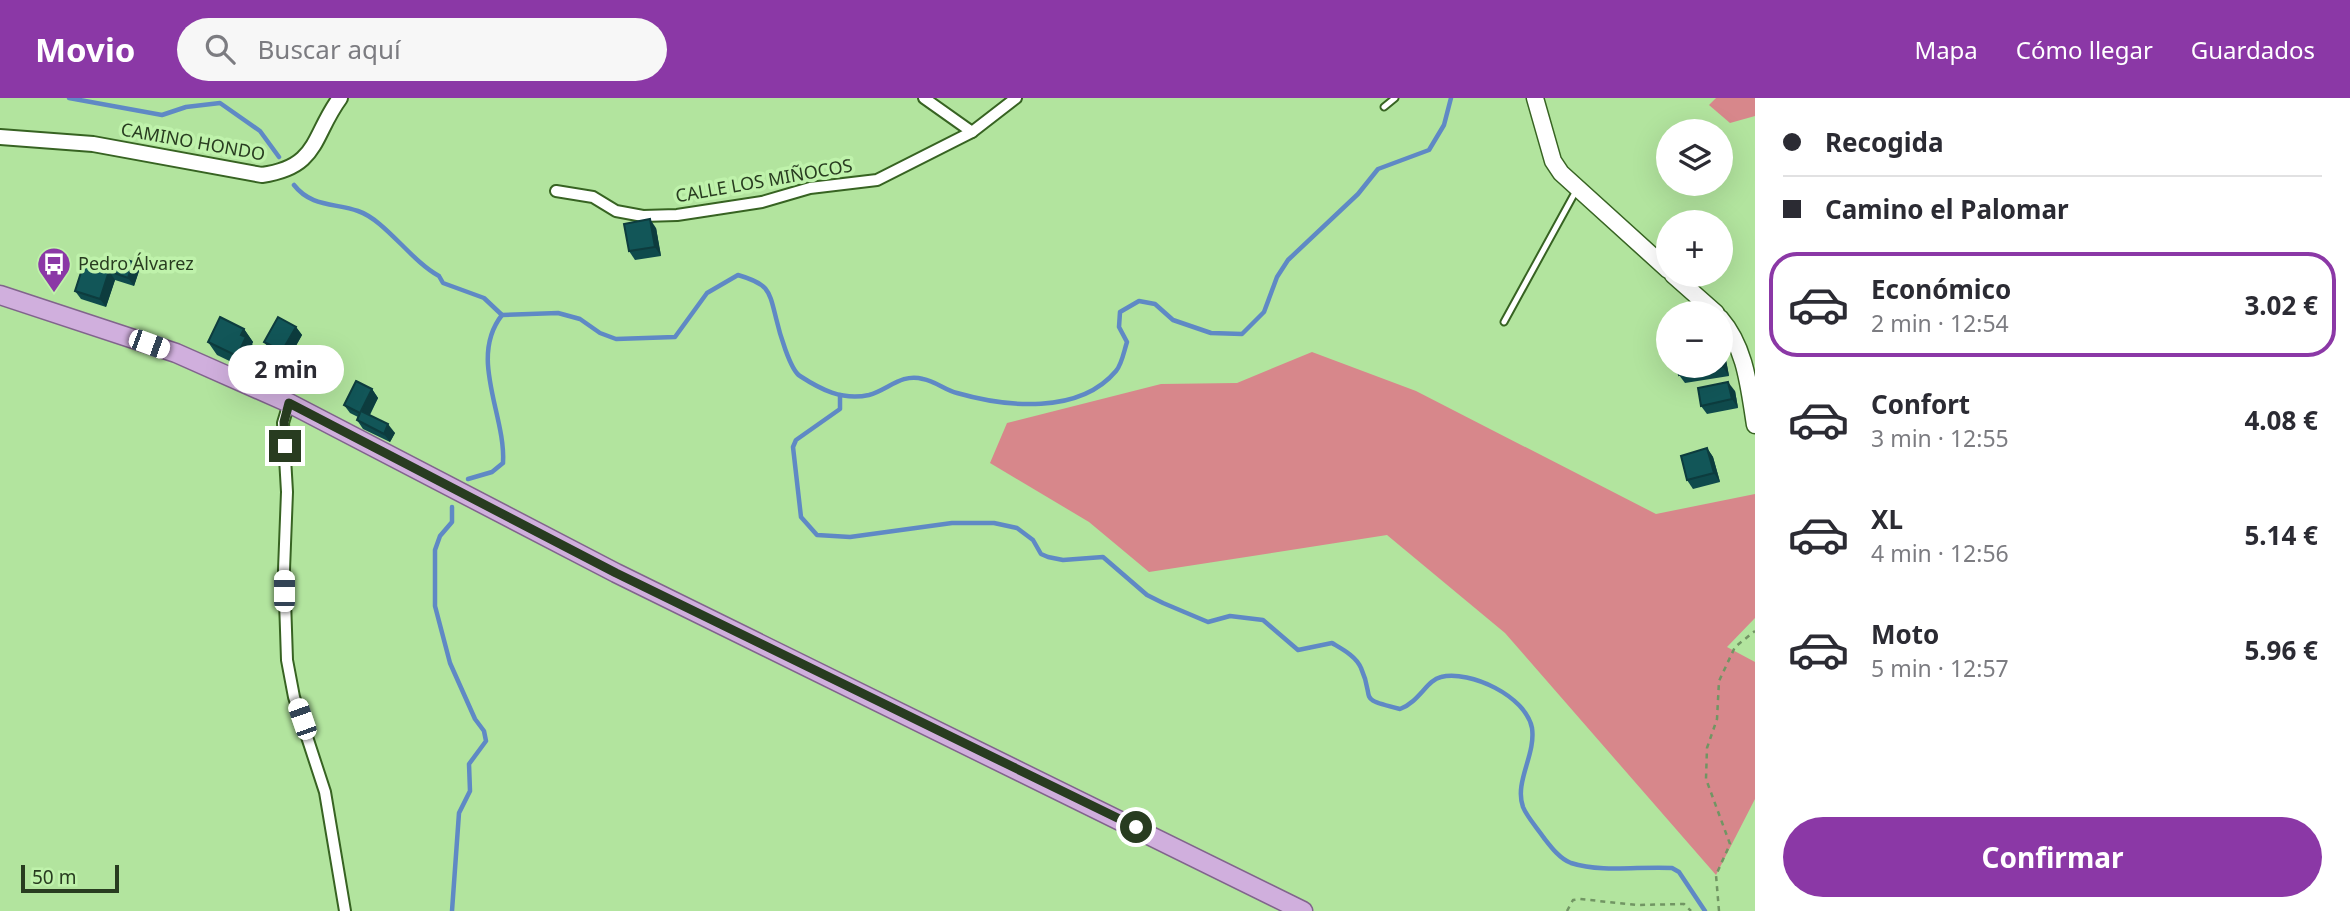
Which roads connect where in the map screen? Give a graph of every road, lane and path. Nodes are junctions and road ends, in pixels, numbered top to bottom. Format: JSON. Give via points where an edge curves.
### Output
{"nodes":[{"id":1,"x":924,"y":98,"type":"edge"},
{"id":2,"x":1016,"y":98,"type":"edge"},
{"id":3,"x":1395,"y":98,"type":"edge"},
{"id":4,"x":1535,"y":98,"type":"edge"},
{"id":5,"x":333,"y":102,"type":"edge"},
{"id":6,"x":1384,"y":107,"type":"dead end"},
{"id":7,"x":972,"y":132,"type":"junction"},
{"id":8,"x":0,"y":137,"type":"edge"},
{"id":9,"x":1577,"y":189,"type":"junction"},
{"id":10,"x":556,"y":191,"type":"dead end"},
{"id":11,"x":1656,"y":259,"type":"edge"},
{"id":12,"x":1687,"y":287,"type":"edge"},
{"id":13,"x":0,"y":295,"type":"edge"},
{"id":14,"x":1702,"y":301,"type":"edge"},
{"id":15,"x":1504,"y":322,"type":"dead end"},
{"id":16,"x":1733,"y":336,"type":"edge"},
{"id":17,"x":289,"y":403,"type":"junction"},
{"id":18,"x":1755,"y":425,"type":"edge"},
{"id":19,"x":1755,"y":631,"type":"edge"},
{"id":20,"x":345,"y":911,"type":"edge"},
{"id":21,"x":1303,"y":911,"type":"edge"},
{"id":22,"x":1567,"y":911,"type":"edge"},
{"id":23,"x":1691,"y":911,"type":"edge"},
{"id":24,"x":1719,"y":911,"type":"edge"}],
"edges":[{"from":1,"to":7,"type":"street"},
{"from":2,"to":7,"type":"street","name":"CALLE LOS MIÑOCOS"},
{"from":3,"to":6,"type":"lane"},
{"from":4,"to":9,"type":"main road","via":[[1553,161]]},
{"from":5,"to":8,"type":"street","name":"CAMINO HONDO","via":[[309,155],[286,169],[262,175],[93,144]]},
{"from":7,"to":10,"type":"street","name":"CALLE LOS MIÑOCOS","via":[[877,180],[810,188],[709,211],[643,216],[616,211],[593,197]]},
{"from":9,"to":11,"type":"main road"},
{"from":9,"to":15,"type":"lane"},
{"from":12,"to":14,"type":"main road"},
{"from":13,"to":17,"type":"main road","via":[[176,353]]},
{"from":16,"to":18,"type":"main road"},
{"from":17,"to":20,"type":"street","via":[[284,422],[287,660],[294,697],[325,792]]},
{"from":17,"to":21,"type":"main road","via":[[616,573]]},
{"from":19,"to":24,"type":"path","via":[[1735,647],[1719,681],[1717,719],[1707,748],[1706,779],[1730,844],[1716,875]]},
{"from":22,"to":23,"type":"path","via":[[1573,900],[1580,899],[1684,904]]}]}
